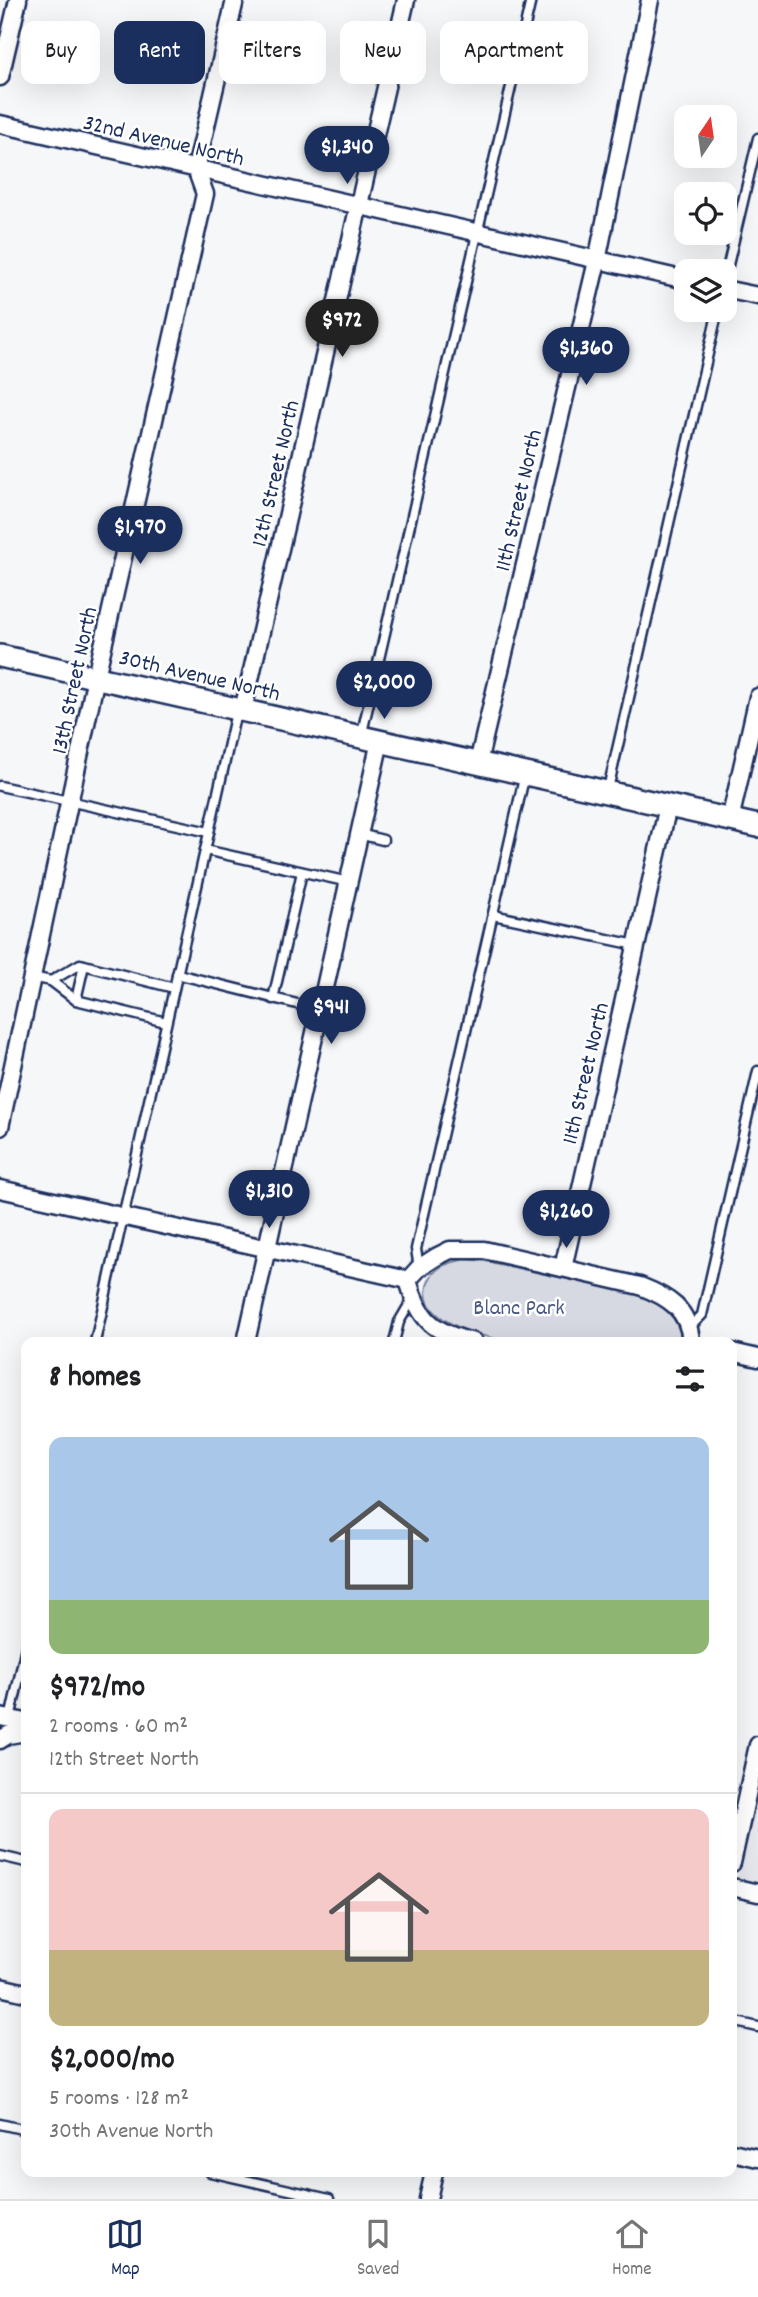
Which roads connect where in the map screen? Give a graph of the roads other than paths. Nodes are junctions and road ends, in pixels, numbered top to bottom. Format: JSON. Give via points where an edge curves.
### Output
{"nodes":[{"id":1,"x":18,"y":0,"type":"edge"},
{"id":2,"x":235,"y":0,"type":"edge"},
{"id":3,"x":406,"y":0,"type":"edge"},
{"id":4,"x":531,"y":0,"type":"edge"},
{"id":5,"x":650,"y":0,"type":"edge"},
{"id":6,"x":0,"y":77,"type":"edge"},
{"id":7,"x":0,"y":124,"type":"edge"},
{"id":8,"x":758,"y":138,"type":"edge"},
{"id":9,"x":196,"y":169,"type":"junction"},
{"id":10,"x":358,"y":207,"type":"junction"},
{"id":11,"x":478,"y":234,"type":"junction"},
{"id":12,"x":729,"y":259,"type":"edge"},
{"id":13,"x":597,"y":261,"type":"junction"},
{"id":14,"x":674,"y":277,"type":"edge"},
{"id":15,"x":737,"y":292,"type":"edge"},
{"id":16,"x":758,"y":296,"type":"edge"},
{"id":17,"x":715,"y":322,"type":"edge"},
{"id":18,"x":0,"y":656,"type":"edge"},
{"id":19,"x":96,"y":677,"type":"junction"},
{"id":20,"x":758,"y":697,"type":"edge"},
{"id":21,"x":240,"y":709,"type":"junction"},
{"id":22,"x":371,"y":739,"type":"junction"},
{"id":23,"x":478,"y":763,"type":"junction"},
{"id":24,"x":525,"y":774,"type":"junction"},
{"id":25,"x":0,"y":786,"type":"edge"},
{"id":26,"x":607,"y":792,"type":"junction"},
{"id":27,"x":69,"y":801,"type":"junction"},
{"id":28,"x":668,"y":806,"type":"junction"},
{"id":29,"x":730,"y":820,"type":"junction"},
{"id":30,"x":758,"y":826,"type":"edge"},
{"id":31,"x":209,"y":832,"type":"junction"},
{"id":32,"x":359,"y":834,"type":"junction"},
{"id":33,"x":383,"y":840,"type":"dead end"},
{"id":34,"x":205,"y":850,"type":"junction"},
{"id":35,"x":302,"y":872,"type":"junction"},
{"id":36,"x":349,"y":882,"type":"junction"},
{"id":37,"x":493,"y":915,"type":"junction"},
{"id":38,"x":636,"y":946,"type":"junction"},
{"id":39,"x":84,"y":965,"type":"junction"},
{"id":40,"x":177,"y":974,"type":"junction"},
{"id":41,"x":32,"y":977,"type":"junction"},
{"id":42,"x":51,"y":981,"type":"junction"},
{"id":43,"x":174,"y":988,"type":"junction"},
{"id":44,"x":274,"y":999,"type":"junction"},
{"id":45,"x":76,"y":1000,"type":"junction"},
{"id":46,"x":320,"y":1010,"type":"junction"},
{"id":47,"x":166,"y":1022,"type":"junction"},
{"id":48,"x":758,"y":1071,"type":"edge"},
{"id":49,"x":0,"y":1127,"type":"edge"},
{"id":50,"x":0,"y":1189,"type":"edge"},
{"id":51,"x":123,"y":1216,"type":"junction"},
{"id":52,"x":268,"y":1249,"type":"junction"},
{"id":53,"x":563,"y":1268,"type":"junction"},
{"id":54,"x":414,"y":1274,"type":"junction"},
{"id":55,"x":413,"y":1298,"type":"junction"},
{"id":56,"x":690,"y":1335,"type":"edge"},
{"id":57,"x":96,"y":1337,"type":"edge"},
{"id":58,"x":247,"y":1337,"type":"edge"},
{"id":59,"x":395,"y":1337,"type":"edge"},
{"id":60,"x":457,"y":1337,"type":"edge"},
{"id":61,"x":737,"y":1353,"type":"edge"},
{"id":62,"x":758,"y":1358,"type":"edge"},
{"id":63,"x":21,"y":1664,"type":"edge"},
{"id":64,"x":5,"y":1718,"type":"edge"},
{"id":65,"x":21,"y":1733,"type":"edge"},
{"id":66,"x":0,"y":1740,"type":"edge"},
{"id":67,"x":758,"y":1745,"type":"edge"},
{"id":68,"x":737,"y":1840,"type":"edge"},
{"id":69,"x":0,"y":1856,"type":"edge"},
{"id":70,"x":21,"y":1861,"type":"edge"},
{"id":71,"x":737,"y":1888,"type":"edge"},
{"id":72,"x":758,"y":1893,"type":"edge"},
{"id":73,"x":0,"y":1987,"type":"edge"},
{"id":74,"x":21,"y":1992,"type":"edge"},
{"id":75,"x":737,"y":2022,"type":"edge"},
{"id":76,"x":758,"y":2027,"type":"edge"},
{"id":77,"x":0,"y":2124,"type":"edge"},
{"id":78,"x":21,"y":2129,"type":"edge"},
{"id":79,"x":737,"y":2153,"type":"edge"},
{"id":80,"x":758,"y":2158,"type":"edge"},
{"id":81,"x":231,"y":2177,"type":"edge"},
{"id":82,"x":433,"y":2177,"type":"edge"},
{"id":83,"x":329,"y":2199,"type":"edge"},
{"id":84,"x":428,"y":2199,"type":"edge"}],
"edges":[{"from":1,"to":6,"type":"street"},
{"from":2,"to":9,"type":"street","name":"13th Street North"},
{"from":3,"to":10,"type":"street","name":"12th Street North"},
{"from":4,"to":11,"type":"lane"},
{"from":5,"to":13,"type":"street","name":"11th Street North"},
{"from":7,"to":9,"type":"street","name":"32nd Avenue North"},
{"from":8,"to":12,"type":"lane"},
{"from":9,"to":10,"type":"street","name":"32nd Avenue North"},
{"from":9,"to":19,"type":"street","name":"13th Street North","via":[[205,194]]},
{"from":10,"to":11,"type":"street","name":"32nd Avenue North"},
{"from":10,"to":21,"type":"street","name":"12th Street North"},
{"from":11,"to":13,"type":"street","name":"32nd Avenue North"},
{"from":11,"to":22,"type":"lane"},
{"from":13,"to":14,"type":"street","name":"32nd Avenue North"},
{"from":13,"to":23,"type":"street","name":"11th Street North"},
{"from":15,"to":16,"type":"street"},
{"from":17,"to":26,"type":"lane"},
{"from":18,"to":19,"type":"street","name":"30th Avenue North"},
{"from":19,"to":21,"type":"street","name":"30th Avenue North"},
{"from":19,"to":27,"type":"street","name":"13th Street North"},
{"from":20,"to":29,"type":"street"},
{"from":21,"to":22,"type":"street","name":"30th Avenue North"},
{"from":21,"to":31,"type":"lane"},
{"from":22,"to":23,"type":"street","name":"30th Avenue North"},
{"from":22,"to":32,"type":"street"},
{"from":23,"to":24,"type":"street","name":"30th Avenue North"},
{"from":24,"to":26,"type":"street","name":"30th Avenue North"},
{"from":24,"to":37,"type":"lane"},
{"from":25,"to":27,"type":"lane"},
{"from":26,"to":28,"type":"street","name":"30th Avenue North"},
{"from":27,"to":31,"type":"lane"},
{"from":27,"to":41,"type":"street","name":"13th Street North"},
{"from":28,"to":29,"type":"street","name":"30th Avenue North"},
{"from":28,"to":38,"type":"street","name":"11th Street North"},
{"from":29,"to":30,"type":"street","name":"30th Avenue North"},
{"from":31,"to":34,"type":"lane"},
{"from":32,"to":33,"type":"lane"},
{"from":32,"to":36,"type":"street"},
{"from":34,"to":35,"type":"lane"},
{"from":34,"to":40,"type":"lane"},
{"from":35,"to":36,"type":"lane"},
{"from":35,"to":44,"type":"lane"},
{"from":36,"to":46,"type":"street"},
{"from":37,"to":38,"type":"lane"},
{"from":37,"to":54,"type":"lane"},
{"from":38,"to":53,"type":"street","name":"11th Street North"},
{"from":39,"to":42,"type":"lane"},
{"from":39,"to":43,"type":"lane"},
{"from":39,"to":45,"type":"lane"},
{"from":40,"to":43,"type":"lane"},
{"from":40,"to":44,"type":"lane"},
{"from":41,"to":42,"type":"lane"},
{"from":41,"to":49,"type":"street","name":"13th Street North"},
{"from":42,"to":45,"type":"lane"},
{"from":43,"to":47,"type":"lane"},
{"from":44,"to":46,"type":"lane"},
{"from":45,"to":47,"type":"lane"},
{"from":46,"to":52,"type":"street"},
{"from":47,"to":51,"type":"lane"},
{"from":48,"to":56,"type":"lane","via":[[702,1315]]},
{"from":50,"to":51,"type":"street"},
{"from":51,"to":52,"type":"street"},
{"from":51,"to":57,"type":"lane"},
{"from":52,"to":54,"type":"street"},
{"from":52,"to":58,"type":"street"},
{"from":53,"to":54,"type":"street","via":[[484,1250],[450,1250]]},
{"from":53,"to":56,"type":"street","via":[[658,1293],[674,1304]]},
{"from":54,"to":55,"type":"street"},
{"from":55,"to":59,"type":"lane"},
{"from":55,"to":60,"type":"street","via":[[422,1316]]},
{"from":61,"to":62,"type":"street"},
{"from":63,"to":64,"type":"lane"},
{"from":65,"to":66,"type":"street"},
{"from":67,"to":68,"type":"street"},
{"from":69,"to":70,"type":"lane"},
{"from":71,"to":72,"type":"street"},
{"from":73,"to":74,"type":"street"},
{"from":75,"to":76,"type":"lane"},
{"from":77,"to":78,"type":"lane"},
{"from":79,"to":80,"type":"street"},
{"from":81,"to":83,"type":"lane"},
{"from":82,"to":84,"type":"street"}]}
